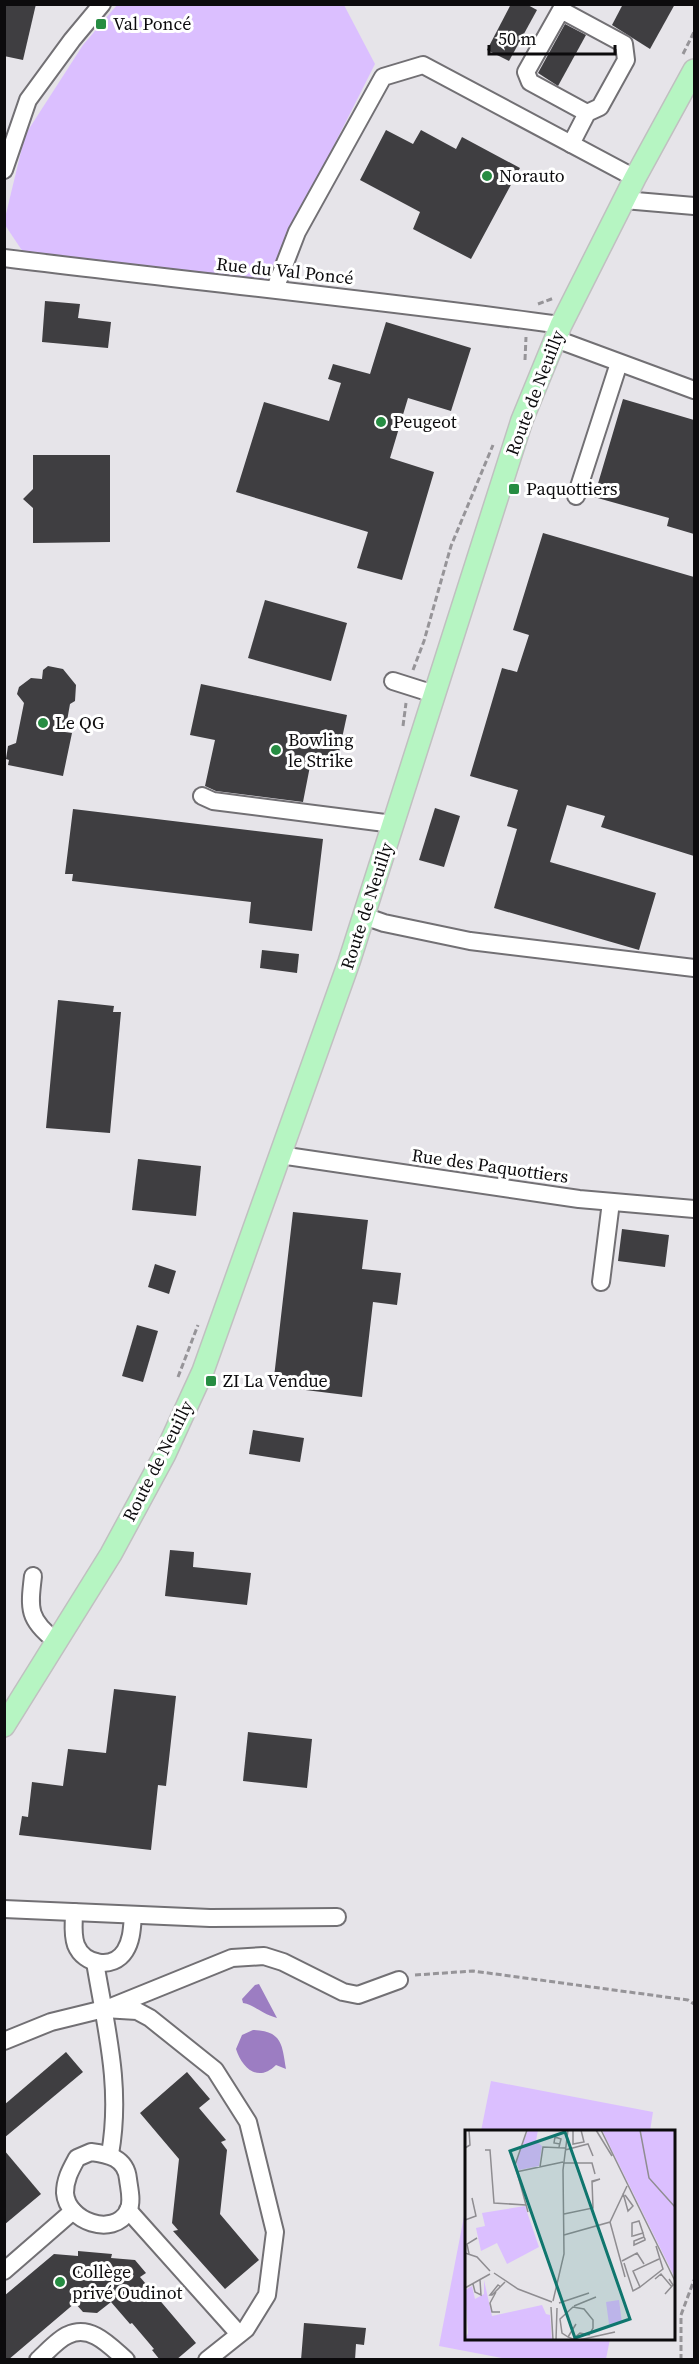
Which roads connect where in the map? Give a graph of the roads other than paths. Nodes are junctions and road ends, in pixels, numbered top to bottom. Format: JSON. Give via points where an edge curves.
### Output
{"nodes":[{"id":1,"x":102,"y":4,"type":"edge"},
{"id":2,"x":694,"y":70,"type":"edge"},
{"id":3,"x":587,"y":113,"type":"junction"},
{"id":4,"x":571,"y":144,"type":"junction"},
{"id":5,"x":4,"y":170,"type":"edge"},
{"id":6,"x":635,"y":177,"type":"junction"},
{"id":7,"x":624,"y":201,"type":"junction"},
{"id":8,"x":694,"y":206,"type":"edge"},
{"id":9,"x":4,"y":258,"type":"edge"},
{"id":10,"x":275,"y":290,"type":"junction"},
{"id":11,"x":558,"y":332,"type":"junction"},
{"id":12,"x":619,"y":363,"type":"junction"},
{"id":13,"x":694,"y":390,"type":"edge"},
{"id":14,"x":576,"y":496,"type":"dead end"},
{"id":15,"x":400,"y":683,"type":"road end"},
{"id":16,"x":434,"y":694,"type":"junction"},
{"id":17,"x":202,"y":796,"type":"dead end"},
{"id":18,"x":393,"y":824,"type":"junction"},
{"id":19,"x":364,"y":916,"type":"junction"},
{"id":20,"x":694,"y":968,"type":"edge"},
{"id":21,"x":280,"y":1155,"type":"junction"},
{"id":22,"x":611,"y":1202,"type":"junction"},
{"id":23,"x":694,"y":1209,"type":"edge"},
{"id":24,"x":601,"y":1282,"type":"dead end"},
{"id":25,"x":33,"y":1576,"type":"dead end"},
{"id":26,"x":56,"y":1641,"type":"junction"},
{"id":27,"x":4,"y":1726,"type":"edge"},
{"id":28,"x":4,"y":1909,"type":"edge"},
{"id":29,"x":74,"y":1912,"type":"junction"},
{"id":30,"x":134,"y":1915,"type":"junction"},
{"id":31,"x":337,"y":1917,"type":"dead end"},
{"id":32,"x":95,"y":1962,"type":"junction"},
{"id":33,"x":399,"y":1980,"type":"road end"},
{"id":34,"x":104,"y":2009,"type":"junction"},
{"id":35,"x":4,"y":2041,"type":"edge"},
{"id":36,"x":110,"y":2154,"type":"junction"},
{"id":37,"x":128,"y":2210,"type":"junction"},
{"id":38,"x":73,"y":2211,"type":"junction"},
{"id":39,"x":4,"y":2271,"type":"edge"},
{"id":40,"x":239,"y":2334,"type":"junction"},
{"id":41,"x":38,"y":2360,"type":"edge"},
{"id":42,"x":126,"y":2360,"type":"edge"},
{"id":43,"x":207,"y":2360,"type":"edge"}],
"edges":[{"from":1,"to":5,"type":"street","via":[[28,100]]},
{"from":2,"to":6,"type":"main road","name":"Route de Neuilly"},
{"from":3,"to":3,"type":"street","via":[[600,107],[626,60],[624,44],[561,10],[526,72],[530,82]]},
{"from":3,"to":4,"type":"street"},
{"from":4,"to":6,"type":"street"},
{"from":4,"to":10,"type":"street","via":[[423,65],[383,77],[297,232]]},
{"from":6,"to":7,"type":"main road","name":"Route de Neuilly"},
{"from":7,"to":8,"type":"street"},
{"from":7,"to":11,"type":"main road","name":"Route de Neuilly"},
{"from":9,"to":10,"type":"street","name":"Rue du Val Poncé"},
{"from":10,"to":11,"type":"street","name":"Rue du Val Poncé","via":[[526,321]]},
{"from":11,"to":12,"type":"street","name":"Rue du Val Poncé"},
{"from":11,"to":16,"type":"main road","name":"Route de Neuilly","via":[[522,420]]},
{"from":12,"to":13,"type":"street","name":"Rue du Val Poncé"},
{"from":12,"to":14,"type":"street"},
{"from":15,"to":16,"type":"street"},
{"from":16,"to":18,"type":"main road","name":"Route de Neuilly"},
{"from":17,"to":18,"type":"street","via":[[213,801]]},
{"from":18,"to":19,"type":"main road","name":"Route de Neuilly"},
{"from":19,"to":20,"type":"street","via":[[470,941]]},
{"from":19,"to":21,"type":"main road","name":"Route de Neuilly"},
{"from":21,"to":22,"type":"street","name":"Rue des Paquottiers"},
{"from":21,"to":26,"type":"main road","name":"Route de Neuilly","via":[[202,1371],[165,1454],[111,1554]]},
{"from":22,"to":23,"type":"street","name":"Rue des Paquottiers"},
{"from":22,"to":24,"type":"street"},
{"from":25,"to":26,"type":"street","via":[[32,1617]]},
{"from":26,"to":27,"type":"main road","name":"Route de Neuilly"},
{"from":28,"to":29,"type":"street"},
{"from":29,"to":30,"type":"street"},
{"from":29,"to":32,"type":"street","via":[[76,1943],[80,1952]]},
{"from":30,"to":31,"type":"street"},
{"from":30,"to":32,"type":"street","via":[[124,1953],[115,1961]]},
{"from":32,"to":34,"type":"street"},
{"from":33,"to":34,"type":"street","via":[[358,1995],[264,1956],[232,1958]]},
{"from":34,"to":35,"type":"street","via":[[51,2022]]},
{"from":34,"to":36,"type":"street","via":[[115,2083]]},
{"from":34,"to":40,"type":"street","via":[[136,2011],[150,2018],[215,2070],[248,2122],[275,2232],[267,2295]]},
{"from":36,"to":37,"type":"street","via":[[128,2173]]},
{"from":36,"to":38,"type":"street","via":[[91,2152],[77,2158],[68,2175],[65,2194]]},
{"from":37,"to":38,"type":"street","via":[[117,2222],[103,2226],[83,2220]]},
{"from":37,"to":40,"type":"street"},
{"from":38,"to":39,"type":"street"},
{"from":40,"to":43,"type":"street"},
{"from":41,"to":42,"type":"street","via":[[68,2334],[85,2332],[95,2334]]}]}
